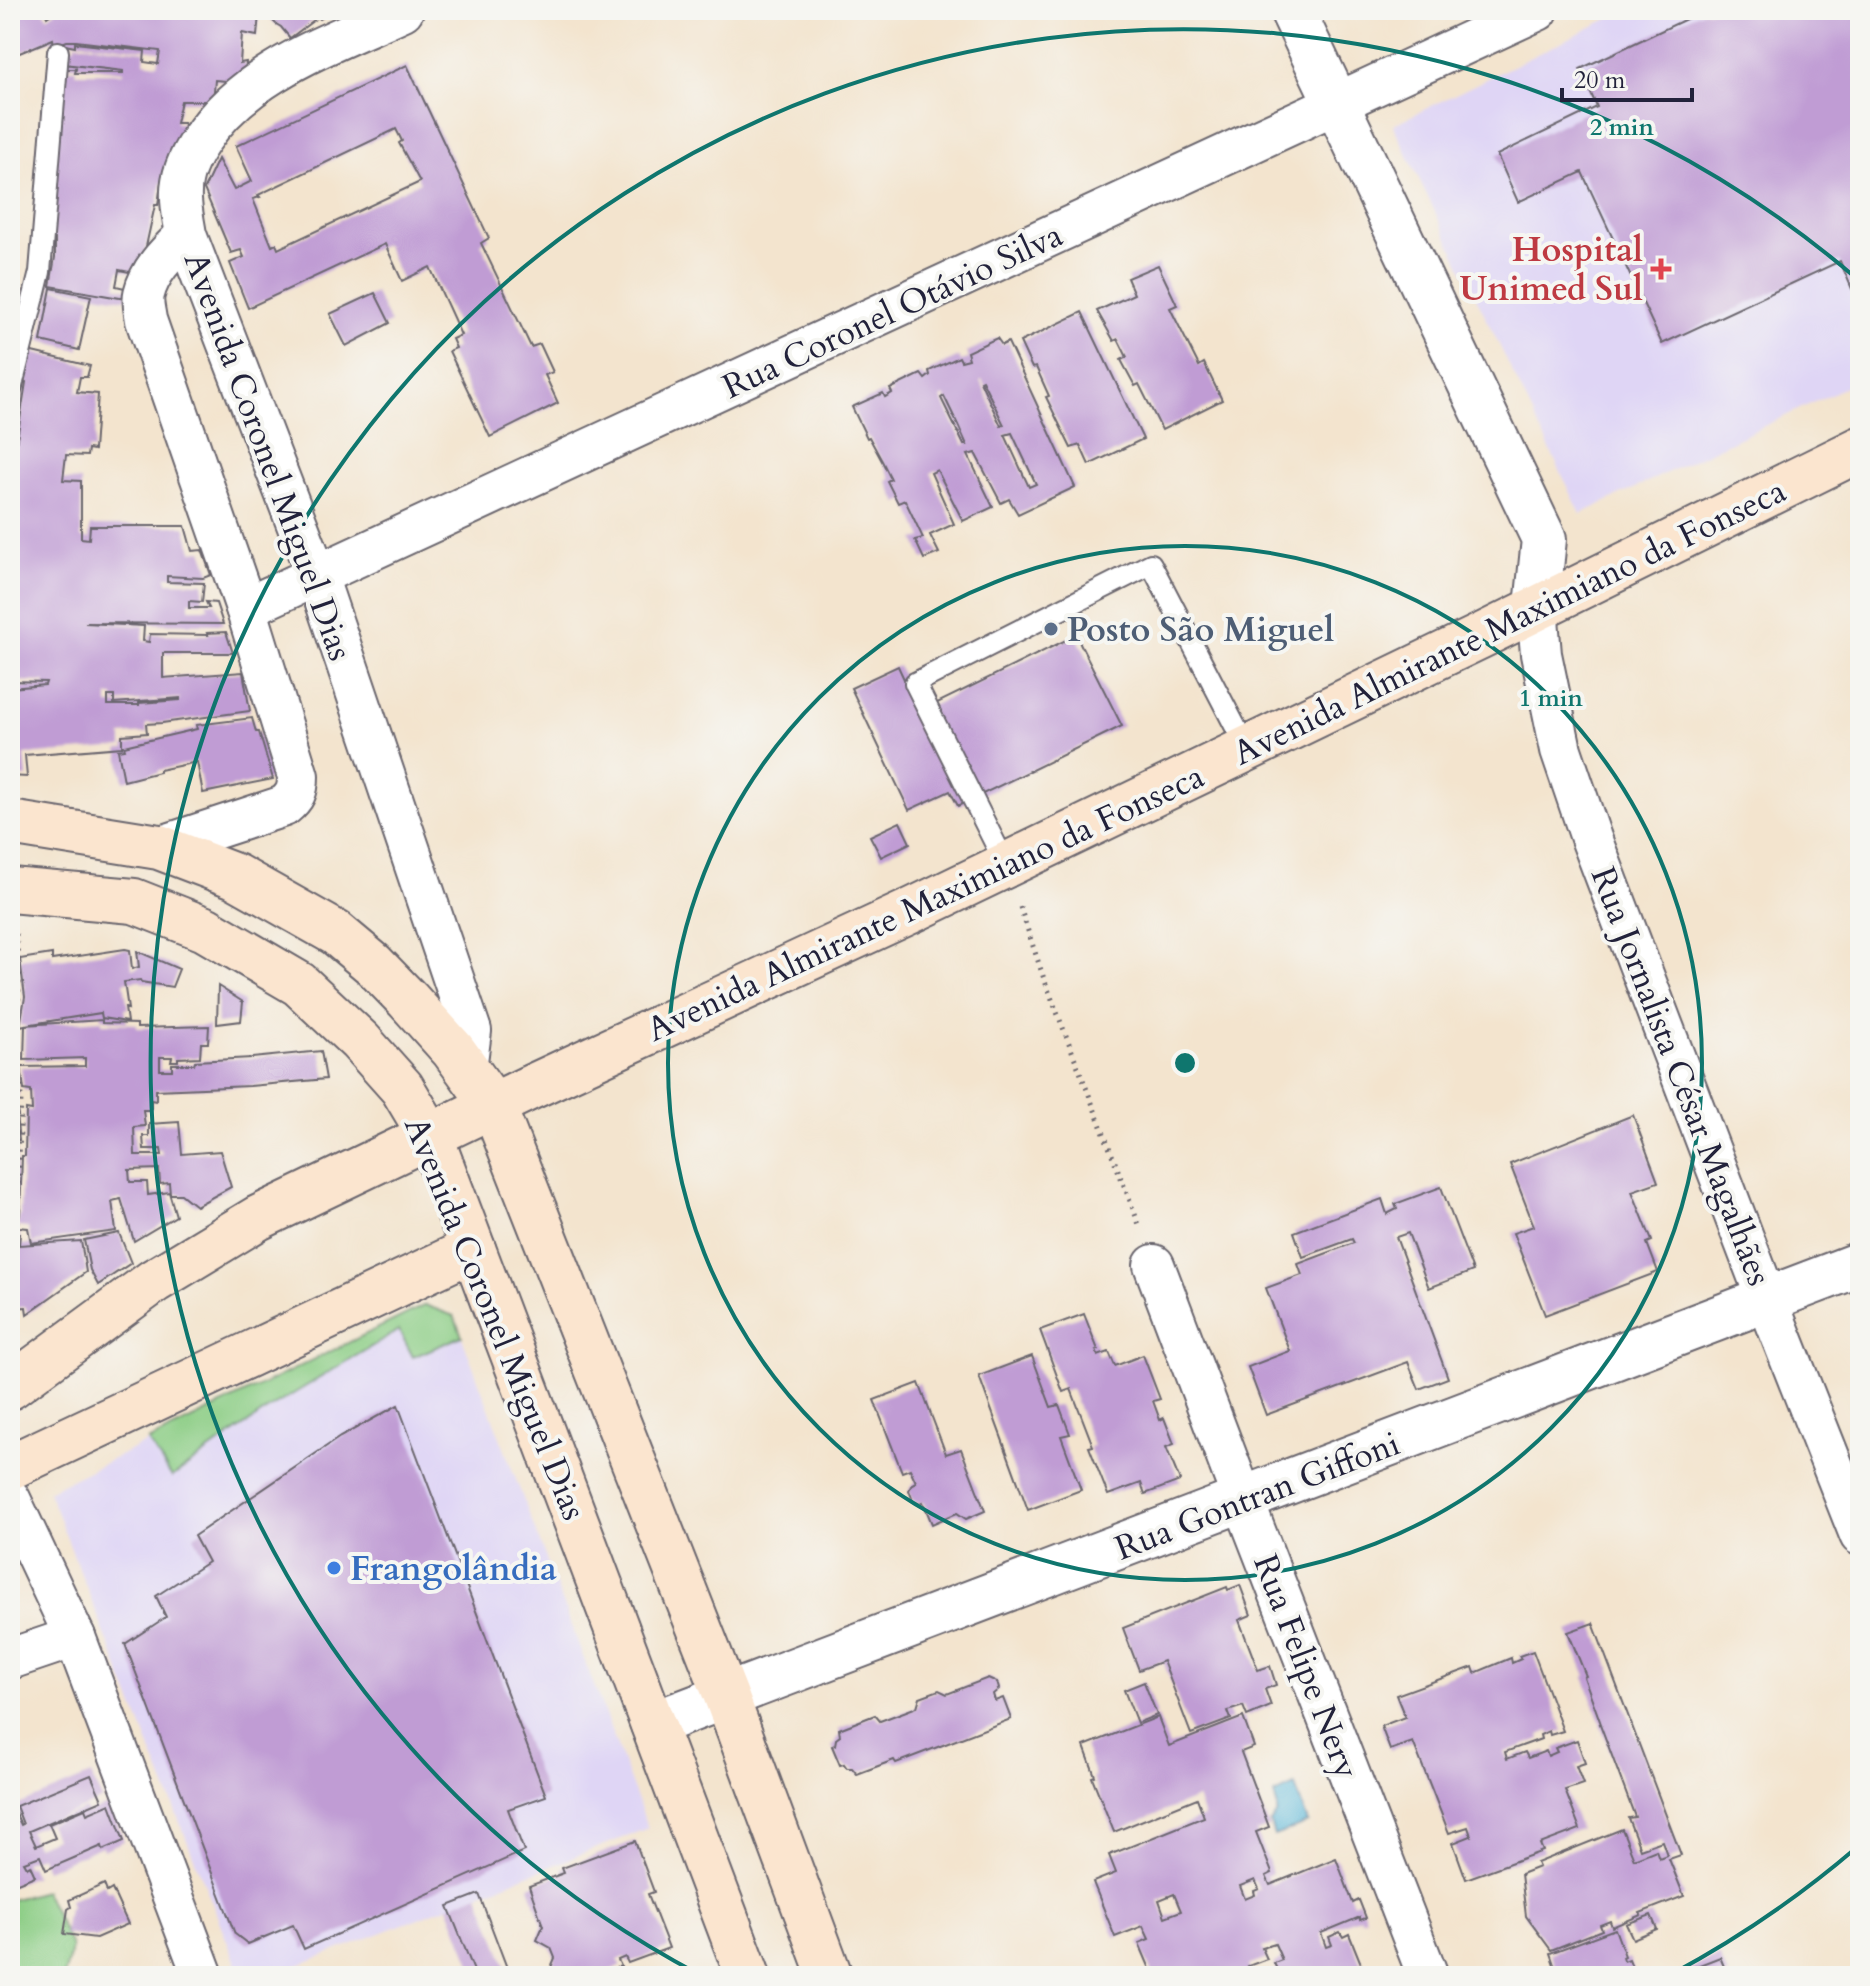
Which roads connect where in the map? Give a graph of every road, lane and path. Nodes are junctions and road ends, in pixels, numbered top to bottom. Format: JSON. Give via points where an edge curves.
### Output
{"nodes":[{"id":1,"x":403,"y":10,"type":"edge"},
{"id":2,"x":1292,"y":10,"type":"edge"},
{"id":3,"x":1538,"y":10,"type":"edge"},
{"id":4,"x":58,"y":52,"type":"dead end"},
{"id":5,"x":1337,"y":104,"type":"junction"},
{"id":6,"x":186,"y":235,"type":"junction"},
{"id":7,"x":10,"y":394,"type":"edge"},
{"id":8,"x":1860,"y":449,"type":"edge"},
{"id":9,"x":317,"y":576,"type":"junction"},
{"id":10,"x":1537,"y":607,"type":"junction"},
{"id":11,"x":246,"y":608,"type":"junction"},
{"id":12,"x":1247,"y":749,"type":"junction"},
{"id":13,"x":10,"y":823,"type":"edge"},
{"id":14,"x":159,"y":847,"type":"junction"},
{"id":15,"x":1006,"y":865,"type":"junction"},
{"id":16,"x":11,"y":890,"type":"edge"},
{"id":17,"x":466,"y":1069,"type":"junction"},
{"id":18,"x":493,"y":1105,"type":"junction"},
{"id":19,"x":430,"y":1135,"type":"junction"},
{"id":20,"x":10,"y":1230,"type":"edge"},
{"id":21,"x":473,"y":1249,"type":"junction"},
{"id":22,"x":1860,"y":1264,"type":"edge"},
{"id":23,"x":1154,"y":1265,"type":"joint"},
{"id":24,"x":1767,"y":1300,"type":"junction"},
{"id":25,"x":10,"y":1387,"type":"edge"},
{"id":26,"x":10,"y":1467,"type":"edge"},
{"id":27,"x":10,"y":1499,"type":"edge"},
{"id":28,"x":1243,"y":1500,"type":"junction"},
{"id":29,"x":1860,"y":1535,"type":"edge"},
{"id":30,"x":75,"y":1637,"type":"junction"},
{"id":31,"x":10,"y":1659,"type":"edge"},
{"id":32,"x":726,"y":1696,"type":"junction"},
{"id":33,"x":653,"y":1724,"type":"junction"},
{"id":34,"x":203,"y":1976,"type":"edge"},
{"id":35,"x":748,"y":1976,"type":"edge"},
{"id":36,"x":830,"y":1976,"type":"edge"},
{"id":37,"x":1428,"y":1976,"type":"edge"}],
"edges":[{"from":1,"to":6,"type":"street","via":[[278,69],[237,98],[189,157],[180,191]]},
{"from":2,"to":5,"type":"street"},
{"from":3,"to":5,"type":"street","name":"Rua Coronel Otávio Silva"},
{"from":4,"to":7,"type":"lane","via":[[40,272]]},
{"from":5,"to":9,"type":"street","name":"Rua Coronel Otávio Silva"},
{"from":5,"to":10,"type":"street","via":[[1544,539]]},
{"from":6,"to":9,"type":"street","name":"Avenida Coronel Miguel Dias"},
{"from":6,"to":11,"type":"street","name":"Avenida Coronel Miguel Dias","via":[[158,263],[149,282],[143,296],[146,320]]},
{"from":8,"to":10,"type":"main road","name":"Avenida Almirante Maximiano da Fonseca"},
{"from":9,"to":11,"type":"street","name":"Rua Coronel Otávio Silva"},
{"from":9,"to":17,"type":"street","name":"Avenida Coronel Miguel Dias","via":[[471,1031]]},
{"from":10,"to":12,"type":"main road","name":"Avenida Almirante Maximiano da Fonseca"},
{"from":10,"to":24,"type":"street","name":"Rua Jornalista César Magalhães","via":[[1561,750]]},
{"from":11,"to":14,"type":"street","name":"Avenida Coronel Miguel Dias","via":[[298,787],[284,806]]},
{"from":12,"to":15,"type":"main road","name":"Avenida Almirante Maximiano da Fonseca"},
{"from":12,"to":15,"type":"lane","via":[[1151,564],[915,683]]},
{"from":13,"to":14,"type":"main road","name":"Avenida Coronel Miguel Dias"},
{"from":14,"to":17,"type":"main road","name":"Avenida Coronel Miguel Dias","via":[[235,876],[336,933],[408,1000]]},
{"from":15,"to":18,"type":"main road","name":"Avenida Almirante Maximiano da Fonseca"},
{"from":15,"to":23,"type":"path"},
{"from":16,"to":19,"type":"main road","name":"Avenida Coronel Miguel Dias","via":[[134,901],[205,929],[299,984],[402,1088]]},
{"from":16,"to":20,"type":"path","via":[[19,971],[21,1098],[18,1190]]},
{"from":17,"to":18,"type":"main road","name":"Avenida Coronel Miguel Dias"},
{"from":18,"to":19,"type":"main road","name":"Avenida Almirante Maximiano da Fonseca"},
{"from":18,"to":32,"type":"main road","name":"Avenida Coronel Miguel Dias"},
{"from":19,"to":21,"type":"main road","name":"Avenida Coronel Miguel Dias"},
{"from":19,"to":25,"type":"main road","name":"Avenida Almirante Maximiano da Fonseca","via":[[258,1218],[154,1281]]},
{"from":21,"to":26,"type":"main road"},
{"from":21,"to":33,"type":"main road","name":"Avenida Coronel Miguel Dias"},
{"from":22,"to":24,"type":"street","name":"Rua Gontran Giffoni"},
{"from":23,"to":28,"type":"street","name":"Rua Felipe Nery"},
{"from":24,"to":28,"type":"street","name":"Rua Gontran Giffoni"},
{"from":24,"to":29,"type":"street","name":"Rua Jornalista César Magalhães"},
{"from":27,"to":30,"type":"street"},
{"from":28,"to":32,"type":"street","name":"Rua Gontran Giffoni"},
{"from":28,"to":37,"type":"street","name":"Rua Felipe Nery"},
{"from":30,"to":31,"type":"street"},
{"from":30,"to":34,"type":"street"},
{"from":32,"to":33,"type":"street","name":"Rua Gontran Giffoni"},
{"from":32,"to":36,"type":"main road","name":"Avenida Coronel Miguel Dias"},
{"from":33,"to":35,"type":"main road","name":"Avenida Coronel Miguel Dias"}]}
